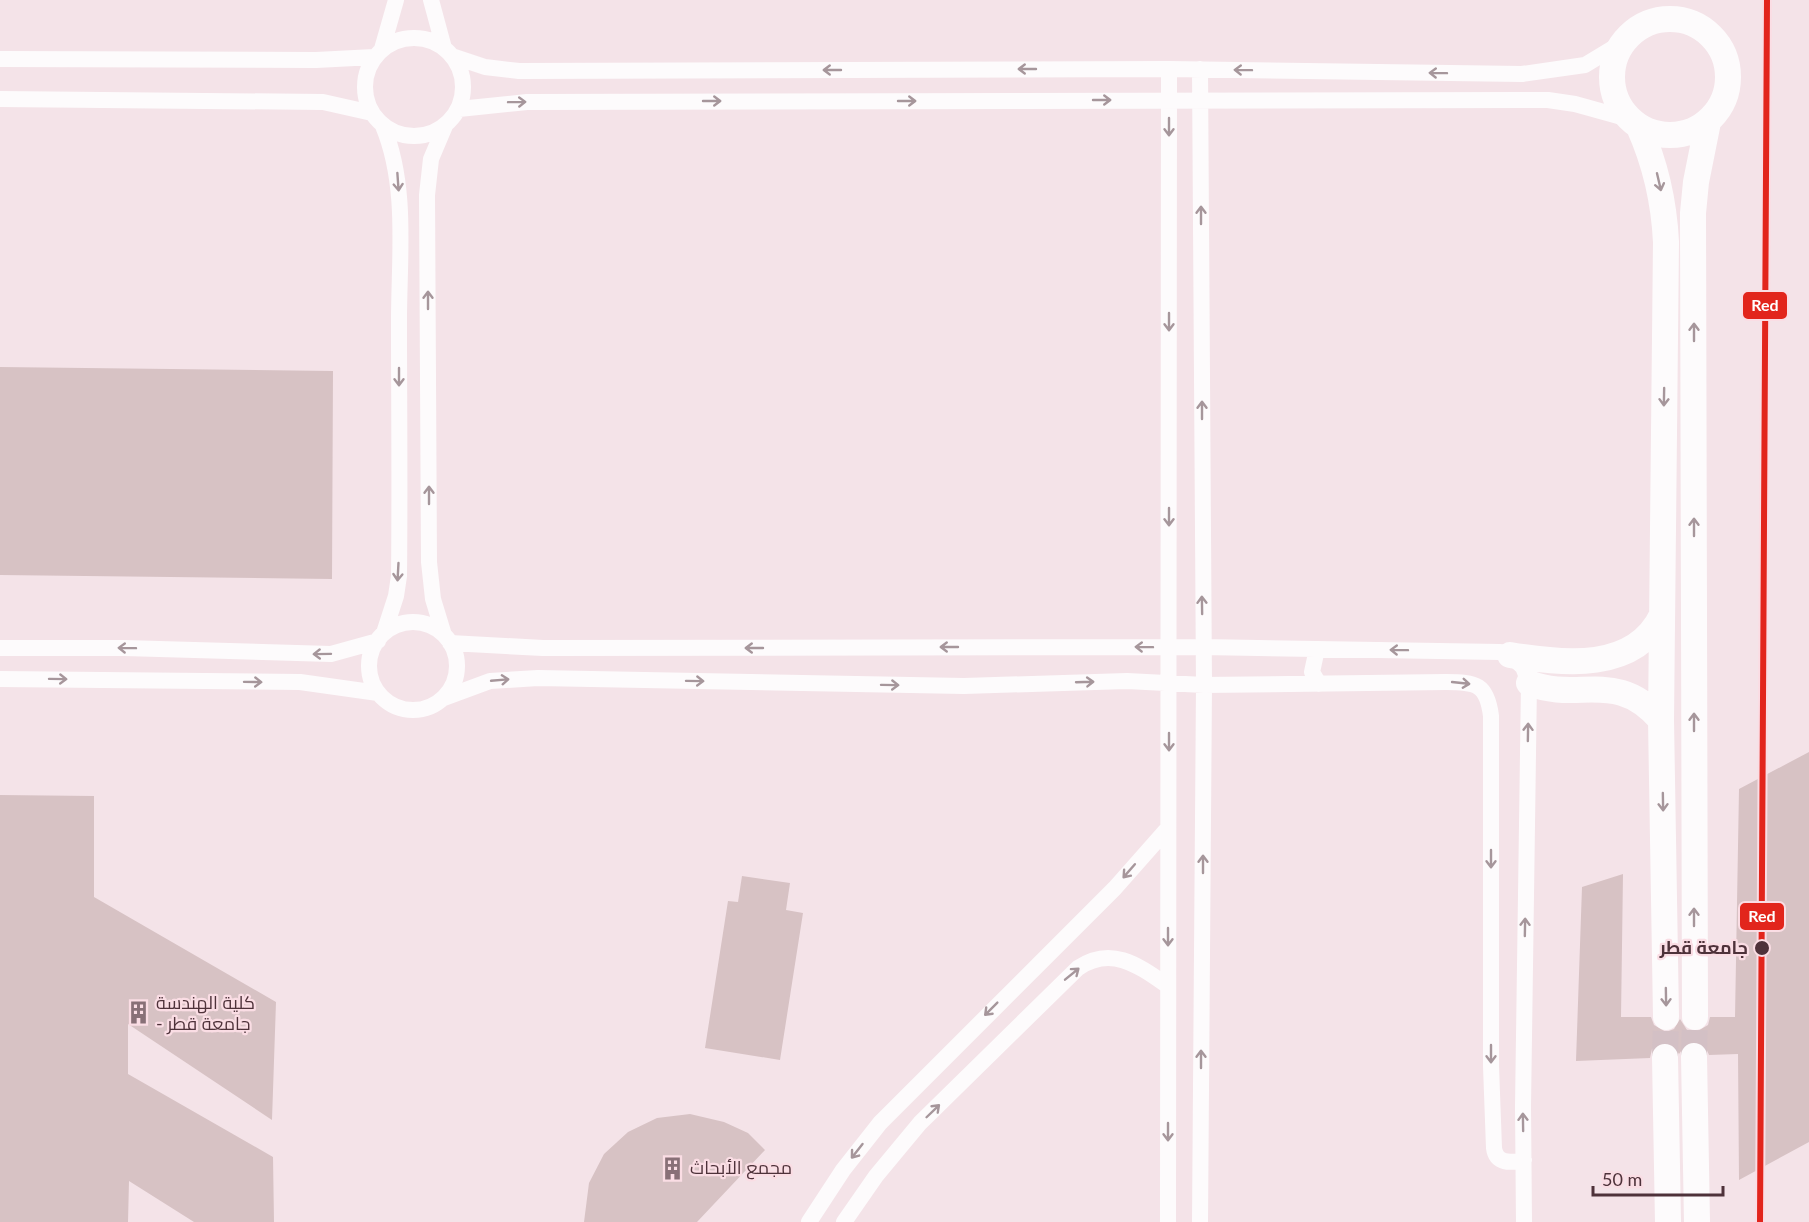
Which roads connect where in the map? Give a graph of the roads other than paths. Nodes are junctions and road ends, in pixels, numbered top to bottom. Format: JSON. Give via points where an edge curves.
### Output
{"nodes":[{"id":1,"x":396,"y":0,"type":"edge"},
{"id":2,"x":430,"y":0,"type":"edge"},
{"id":3,"x":1623,"y":42,"type":"junction"},
{"id":4,"x":448,"y":52,"type":"junction"},
{"id":5,"x":378,"y":53,"type":"junction"},
{"id":6,"x":0,"y":59,"type":"edge"},
{"id":7,"x":1169,"y":69,"type":"junction"},
{"id":8,"x":1200,"y":69,"type":"junction"},
{"id":9,"x":1496,"y":74,"type":"junction"},
{"id":10,"x":0,"y":99,"type":"edge"},
{"id":11,"x":1169,"y":100,"type":"junction"},
{"id":12,"x":1200,"y":100,"type":"junction"},
{"id":13,"x":1496,"y":100,"type":"junction"},
{"id":14,"x":459,"y":109,"type":"junction"},
{"id":15,"x":372,"y":113,"type":"junction"},
{"id":16,"x":1708,"y":122,"type":"junction"},
{"id":17,"x":1634,"y":123,"type":"junction"},
{"id":18,"x":383,"y":126,"type":"junction"},
{"id":19,"x":445,"y":126,"type":"junction"},
{"id":20,"x":1662,"y":615,"type":"junction"},
{"id":21,"x":381,"y":637,"type":"junction"},
{"id":22,"x":447,"y":639,"type":"junction"},
{"id":23,"x":1203,"y":647,"type":"junction"},
{"id":24,"x":0,"y":648,"type":"edge"},
{"id":25,"x":1168,"y":648,"type":"junction"},
{"id":26,"x":1317,"y":649,"type":"junction"},
{"id":27,"x":1510,"y":655,"type":"junction"},
{"id":28,"x":0,"y":679,"type":"edge"},
{"id":29,"x":1529,"y":683,"type":"junction"},
{"id":30,"x":1169,"y":684,"type":"junction"},
{"id":31,"x":1318,"y":684,"type":"junction"},
{"id":32,"x":1204,"y":685,"type":"junction"},
{"id":33,"x":378,"y":693,"type":"junction"},
{"id":34,"x":444,"y":698,"type":"junction"},
{"id":35,"x":1661,"y":720,"type":"junction"},
{"id":36,"x":1168,"y":828,"type":"junction"},
{"id":37,"x":1168,"y":986,"type":"junction"},
{"id":38,"x":1666,"y":1017,"type":"tunnel mouth"},
{"id":39,"x":1695,"y":1017,"type":"tunnel mouth"},
{"id":40,"x":1694,"y":1056,"type":"tunnel mouth"},
{"id":41,"x":1665,"y":1057,"type":"tunnel mouth"},
{"id":42,"x":1524,"y":1160,"type":"junction"},
{"id":43,"x":809,"y":1222,"type":"edge"},
{"id":44,"x":844,"y":1222,"type":"edge"},
{"id":45,"x":1168,"y":1222,"type":"edge"},
{"id":46,"x":1200,"y":1222,"type":"edge"},
{"id":47,"x":1524,"y":1222,"type":"edge"},
{"id":48,"x":1668,"y":1222,"type":"edge"},
{"id":49,"x":1697,"y":1222,"type":"edge"}],
"edges":[{"from":1,"to":5,"type":"street"},
{"from":2,"to":4,"type":"street"},
{"from":3,"to":9,"type":"street","via":[[1585,65],[1538,73]]},
{"from":3,"to":16,"type":"main road","via":[[1640,27],[1660,20],[1681,20],[1710,34],[1726,61],[1728,82],[1723,102]]},
{"from":3,"to":17,"type":"main road","via":[[1612,67],[1611,82],[1617,102]]},
{"from":4,"to":5,"type":"street","via":[[435,43],[413,38],[392,43]]},
{"from":7,"to":4,"type":"street","one_way":true,"via":[[519,71],[484,68]]},
{"from":4,"to":14,"type":"street","via":[[462,76]]},
{"from":5,"to":6,"type":"street","via":[[316,60]]},
{"from":5,"to":15,"type":"street","via":[[365,77],[364,88]]},
{"from":7,"to":8,"type":"street"},
{"from":7,"to":11,"type":"street"},
{"from":9,"to":8,"type":"street","one_way":true},
{"from":8,"to":12,"type":"street"},
{"from":9,"to":13,"type":"street"},
{"from":10,"to":15,"type":"street","via":[[323,102]]},
{"from":11,"to":12,"type":"street"},
{"from":14,"to":11,"type":"street","one_way":true,"via":[[510,102]]},
{"from":11,"to":25,"type":"street","one_way":true},
{"from":12,"to":13,"type":"street"},
{"from":23,"to":12,"type":"street","one_way":true},
{"from":13,"to":17,"type":"street","via":[[1561,101]]},
{"from":14,"to":19,"type":"street"},
{"from":15,"to":18,"type":"street"},
{"from":16,"to":17,"type":"main road","via":[[1674,136]]},
{"from":39,"to":16,"type":"main road","one_way":true,"via":[[1693,213]]},
{"from":17,"to":20,"type":"main road","one_way":true,"via":[[1657,172],[1665,219]]},
{"from":18,"to":19,"type":"street","via":[[414,137]]},
{"from":18,"to":21,"type":"street","one_way":true,"via":[[396,162],[399,244],[399,576]]},
{"from":22,"to":19,"type":"street","one_way":true,"via":[[432,599],[429,562],[428,195],[431,159]]},
{"from":20,"to":27,"type":"main road","via":[[1643,642],[1614,658],[1536,659]]},
{"from":20,"to":35,"type":"main road"},
{"from":21,"to":22,"type":"street","via":[[410,623],[428,625]]},
{"from":21,"to":24,"type":"street","one_way":true,"via":[[331,654]]},
{"from":21,"to":33,"type":"street","via":[[373,648],[369,666]]},
{"from":25,"to":22,"type":"street","one_way":true,"via":[[543,648]]},
{"from":22,"to":34,"type":"street","via":[[457,667],[454,683]]},
{"from":23,"to":25,"type":"street"},
{"from":23,"to":26,"type":"street"},
{"from":23,"to":32,"type":"street"},
{"from":25,"to":30,"type":"street"},
{"from":27,"to":26,"type":"street","one_way":true},
{"from":26,"to":31,"type":"street","via":[[1312,672]]},
{"from":27,"to":29,"type":"street","via":[[1523,667]]},
{"from":28,"to":33,"type":"street","one_way":true,"via":[[300,682]]},
{"from":29,"to":35,"type":"main road","via":[[1621,692],[1643,702]]},
{"from":42,"to":29,"type":"street","one_way":true},
{"from":30,"to":32,"type":"street"},
{"from":34,"to":30,"type":"street","one_way":true,"via":[[490,681],[538,678],[964,686],[1127,681]]},
{"from":30,"to":36,"type":"street","one_way":true},
{"from":31,"to":32,"type":"street"},
{"from":31,"to":42,"type":"street","one_way":true,"via":[[1458,682],[1477,686],[1489,698],[1494,1148],[1500,1161]]},
{"from":46,"to":32,"type":"street","one_way":true},
{"from":33,"to":34,"type":"street","via":[[396,707],[414,710]]},
{"from":35,"to":38,"type":"main road","one_way":true},
{"from":36,"to":37,"type":"street","one_way":true},
{"from":36,"to":43,"type":"street","one_way":true,"via":[[1115,888],[880,1123]]},
{"from":44,"to":37,"type":"street","one_way":true,"via":[[921,1123],[1078,968],[1099,958],[1118,957]]},
{"from":37,"to":45,"type":"street","one_way":true},
{"from":40,"to":49,"type":"main road"},
{"from":41,"to":48,"type":"main road"},
{"from":42,"to":47,"type":"street"}]}
